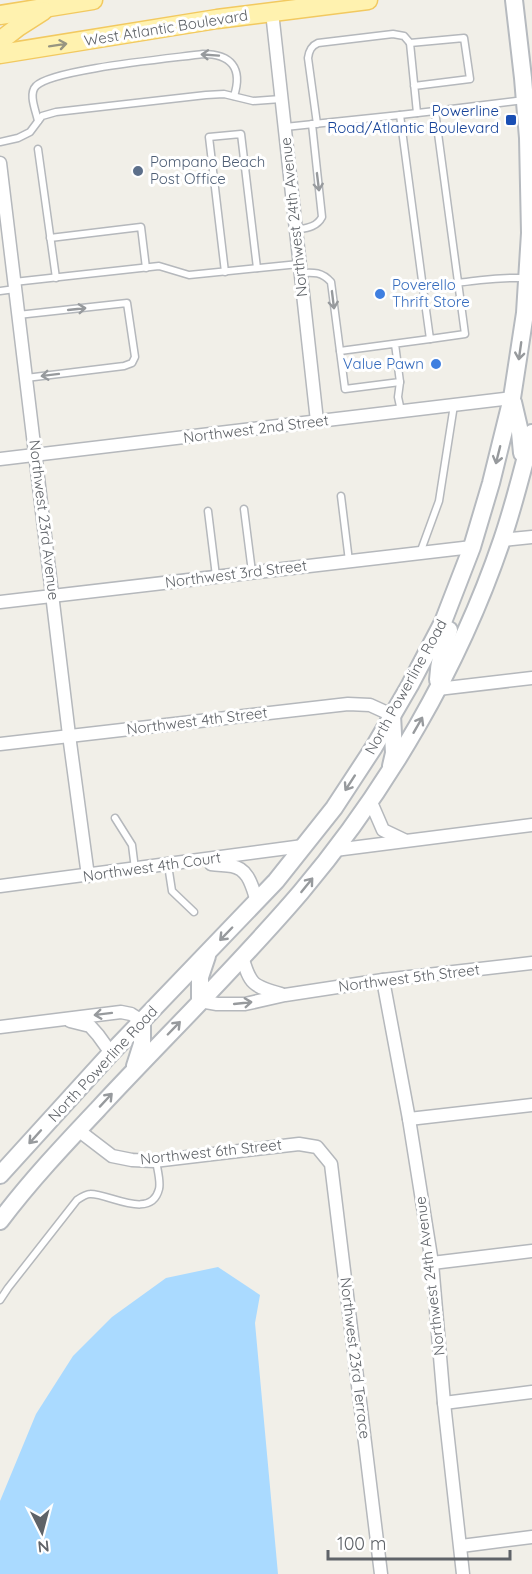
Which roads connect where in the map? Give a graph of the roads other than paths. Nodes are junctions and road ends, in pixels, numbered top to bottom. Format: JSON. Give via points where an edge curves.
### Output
{"nodes":[{"id":1,"x":93,"y":0,"type":"edge"},
{"id":2,"x":368,"y":0,"type":"edge"},
{"id":3,"x":514,"y":0,"type":"edge"},
{"id":4,"x":0,"y":1,"type":"edge"},
{"id":5,"x":50,"y":7,"type":"junction"},
{"id":6,"x":19,"y":12,"type":"junction"},
{"id":7,"x":272,"y":12,"type":"junction"},
{"id":8,"x":0,"y":15,"type":"edge"},
{"id":9,"x":0,"y":41,"type":"edge"},
{"id":10,"x":410,"y":43,"type":"junction"},
{"id":11,"x":0,"y":54,"type":"edge"},
{"id":12,"x":414,"y":86,"type":"junction"},
{"id":13,"x":234,"y":96,"type":"junction"},
{"id":14,"x":281,"y":99,"type":"junction"},
{"id":15,"x":525,"y":100,"type":"junction"},
{"id":16,"x":435,"y":111,"type":"junction"},
{"id":17,"x":417,"y":112,"type":"junction"},
{"id":18,"x":400,"y":115,"type":"junction"},
{"id":19,"x":38,"y":121,"type":"junction"},
{"id":20,"x":315,"y":124,"type":"junction"},
{"id":21,"x":284,"y":127,"type":"junction"},
{"id":22,"x":0,"y":142,"type":"edge"},
{"id":23,"x":38,"y":149,"type":"dead end"},
{"id":24,"x":0,"y":164,"type":"edge"},
{"id":25,"x":296,"y":230,"type":"junction"},
{"id":26,"x":50,"y":238,"type":"junction"},
{"id":27,"x":146,"y":268,"type":"junction"},
{"id":28,"x":257,"y":268,"type":"junction"},
{"id":29,"x":300,"y":268,"type":"junction"},
{"id":30,"x":225,"y":272,"type":"junction"},
{"id":31,"x":56,"y":278,"type":"junction"},
{"id":32,"x":527,"y":278,"type":"junction"},
{"id":33,"x":457,"y":283,"type":"junction"},
{"id":34,"x":15,"y":286,"type":"junction"},
{"id":35,"x":423,"y":288,"type":"junction"},
{"id":36,"x":0,"y":291,"type":"edge"},
{"id":37,"x":18,"y":315,"type":"junction"},
{"id":38,"x":430,"y":339,"type":"junction"},
{"id":39,"x":395,"y":344,"type":"junction"},
{"id":40,"x":340,"y":351,"type":"junction"},
{"id":41,"x":26,"y":378,"type":"junction"},
{"id":42,"x":400,"y":382,"type":"junction"},
{"id":43,"x":512,"y":398,"type":"junction"},
{"id":44,"x":454,"y":405,"type":"junction"},
{"id":45,"x":401,"y":411,"type":"junction"},
{"id":46,"x":318,"y":422,"type":"junction"},
{"id":47,"x":532,"y":433,"type":"edge"},
{"id":48,"x":35,"y":454,"type":"junction"},
{"id":49,"x":0,"y":459,"type":"edge"},
{"id":50,"x":523,"y":470,"type":"junction"},
{"id":51,"x":341,"y":496,"type":"dead end"},
{"id":52,"x":244,"y":509,"type":"dead end"},
{"id":53,"x":207,"y":511,"type":"dead end"},
{"id":54,"x":532,"y":537,"type":"edge"},
{"id":55,"x":502,"y":540,"type":"junction"},
{"id":56,"x":472,"y":547,"type":"junction"},
{"id":57,"x":420,"y":553,"type":"junction"},
{"id":58,"x":349,"y":561,"type":"junction"},
{"id":59,"x":252,"y":572,"type":"junction"},
{"id":60,"x":216,"y":576,"type":"junction"},
{"id":61,"x":53,"y":595,"type":"junction"},
{"id":62,"x":0,"y":602,"type":"edge"},
{"id":63,"x":532,"y":678,"type":"edge"},
{"id":64,"x":438,"y":689,"type":"junction"},
{"id":65,"x":392,"y":715,"type":"junction"},
{"id":66,"x":69,"y":735,"type":"junction"},
{"id":67,"x":0,"y":744,"type":"edge"},
{"id":68,"x":389,"y":772,"type":"junction"},
{"id":69,"x":370,"y":800,"type":"junction"},
{"id":70,"x":115,"y":818,"type":"dead end"},
{"id":71,"x":532,"y":825,"type":"edge"},
{"id":72,"x":405,"y":841,"type":"junction"},
{"id":73,"x":303,"y":846,"type":"junction"},
{"id":74,"x":335,"y":850,"type":"junction"},
{"id":75,"x":198,"y":861,"type":"junction"},
{"id":76,"x":168,"y":865,"type":"junction"},
{"id":77,"x":135,"y":869,"type":"junction"},
{"id":78,"x":88,"y":876,"type":"junction"},
{"id":79,"x":0,"y":886,"type":"edge"},
{"id":80,"x":257,"y":901,"type":"junction"},
{"id":81,"x":194,"y":912,"type":"dead end"},
{"id":82,"x":208,"y":952,"type":"junction"},
{"id":83,"x":242,"y":956,"type":"junction"},
{"id":84,"x":532,"y":963,"type":"edge"},
{"id":85,"x":382,"y":980,"type":"junction"},
{"id":86,"x":285,"y":995,"type":"junction"},
{"id":87,"x":200,"y":1001,"type":"junction"},
{"id":88,"x":63,"y":1019,"type":"junction"},
{"id":89,"x":142,"y":1021,"type":"junction"},
{"id":90,"x":0,"y":1028,"type":"edge"},
{"id":91,"x":111,"y":1053,"type":"junction"},
{"id":92,"x":134,"y":1070,"type":"junction"},
{"id":93,"x":532,"y":1105,"type":"edge"},
{"id":94,"x":409,"y":1119,"type":"junction"},
{"id":95,"x":78,"y":1130,"type":"junction"},
{"id":96,"x":317,"y":1147,"type":"joint"},
{"id":97,"x":156,"y":1161,"type":"junction"},
{"id":98,"x":0,"y":1175,"type":"edge"},
{"id":99,"x":0,"y":1221,"type":"edge"},
{"id":100,"x":532,"y":1251,"type":"edge"},
{"id":101,"x":432,"y":1263,"type":"junction"},
{"id":102,"x":0,"y":1300,"type":"edge"},
{"id":103,"x":532,"y":1392,"type":"edge"},
{"id":104,"x":444,"y":1403,"type":"junction"},
{"id":105,"x":532,"y":1537,"type":"edge"},
{"id":106,"x":460,"y":1546,"type":"junction"},
{"id":107,"x":381,"y":1574,"type":"edge"},
{"id":108,"x":463,"y":1574,"type":"edge"}],
"edges":[{"from":1,"to":5,"type":"main road"},
{"from":2,"to":7,"type":"main road","name":"West Atlantic Boulevard"},
{"from":3,"to":15,"type":"main road","name":"North Powerline Road"},
{"from":4,"to":6,"type":"main road"},
{"from":5,"to":6,"type":"main road"},
{"from":5,"to":9,"type":"main road"},
{"from":6,"to":8,"type":"main road"},
{"from":11,"to":7,"type":"main road","name":"West Atlantic Boulevard","one_way":true},
{"from":7,"to":14,"type":"street","name":"Northwest 24th Avenue"},
{"from":10,"to":12,"type":"lane"},
{"from":10,"to":12,"type":"lane","via":[[464,38],[470,79]]},
{"from":10,"to":20,"type":"lane","via":[[404,36],[393,34],[314,45],[308,58]]},
{"from":12,"to":17,"type":"lane"},
{"from":13,"to":14,"type":"lane","via":[[253,101]]},
{"from":13,"to":19,"type":"lane","via":[[206,95],[56,112]]},
{"from":13,"to":19,"type":"lane","one_way":true,"via":[[236,75],[228,58],[214,54],[191,56],[86,70],[47,80],[32,93]]},
{"from":14,"to":21,"type":"street","name":"Northwest 24th Avenue"},
{"from":15,"to":16,"type":"lane"},
{"from":15,"to":32,"type":"main road","name":"North Powerline Road","via":[[530,221]]},
{"from":16,"to":17,"type":"lane"},
{"from":16,"to":33,"type":"lane"},
{"from":17,"to":18,"type":"lane"},
{"from":18,"to":20,"type":"lane"},
{"from":18,"to":35,"type":"lane"},
{"from":19,"to":22,"type":"lane","via":[[30,132]]},
{"from":20,"to":21,"type":"lane"},
{"from":20,"to":25,"type":"lane","one_way":true,"via":[[322,217],[313,226]]},
{"from":21,"to":25,"type":"street","name":"Northwest 24th Avenue"},
{"from":23,"to":26,"type":"lane"},
{"from":24,"to":34,"type":"street","name":"Northwest 23rd Avenue"},
{"from":25,"to":29,"type":"street","name":"Northwest 24th Avenue"},
{"from":26,"to":27,"type":"lane","via":[[141,227]]},
{"from":26,"to":31,"type":"lane"},
{"from":27,"to":30,"type":"lane","via":[[159,266],[189,275]]},
{"from":27,"to":31,"type":"lane"},
{"from":28,"to":29,"type":"lane"},
{"from":28,"to":30,"type":"lane"},
{"from":28,"to":30,"type":"lane","via":[[241,134],[209,137]]},
{"from":29,"to":40,"type":"lane","one_way":true,"via":[[319,273],[331,282]]},
{"from":29,"to":46,"type":"street","name":"Northwest 24th Avenue"},
{"from":31,"to":34,"type":"lane"},
{"from":32,"to":33,"type":"lane"},
{"from":32,"to":43,"type":"main road","name":"North Powerline Road","one_way":true},
{"from":33,"to":35,"type":"lane"},
{"from":33,"to":38,"type":"lane","via":[[465,334]]},
{"from":34,"to":36,"type":"lane"},
{"from":34,"to":37,"type":"street","name":"Northwest 23rd Avenue"},
{"from":35,"to":38,"type":"lane"},
{"from":37,"to":41,"type":"street","name":"Northwest 23rd Avenue"},
{"from":37,"to":41,"type":"lane","one_way":true,"via":[[127,303],[135,357],[124,366]]},
{"from":38,"to":39,"type":"lane"},
{"from":39,"to":40,"type":"lane"},
{"from":39,"to":42,"type":"lane"},
{"from":40,"to":42,"type":"lane","via":[[345,389]]},
{"from":41,"to":48,"type":"street","name":"Northwest 23rd Avenue"},
{"from":42,"to":45,"type":"lane"},
{"from":43,"to":44,"type":"street","name":"Northwest 2nd Street"},
{"from":43,"to":50,"type":"main road"},
{"from":43,"to":56,"type":"main road","name":"North Powerline Road","one_way":true},
{"from":44,"to":45,"type":"street","name":"Northwest 2nd Street"},
{"from":44,"to":57,"type":"lane","via":[[439,501]]},
{"from":45,"to":46,"type":"street","name":"Northwest 2nd Street"},
{"from":46,"to":48,"type":"street","name":"Northwest 2nd Street"},
{"from":47,"to":50,"type":"main road","name":"North Powerline Road"},
{"from":48,"to":49,"type":"street","name":"Northwest 2nd Street"},
{"from":48,"to":61,"type":"street","name":"Northwest 23rd Avenue"},
{"from":50,"to":55,"type":"main road","name":"North Powerline Road"},
{"from":51,"to":58,"type":"lane"},
{"from":52,"to":59,"type":"lane"},
{"from":53,"to":60,"type":"lane"},
{"from":54,"to":55,"type":"street"},
{"from":55,"to":64,"type":"main road","name":"North Powerline Road"},
{"from":56,"to":57,"type":"street","name":"Northwest 3rd Street"},
{"from":56,"to":64,"type":"main road","via":[[471,579],[442,648]]},
{"from":56,"to":65,"type":"main road","name":"North Powerline Road","via":[[443,622]]},
{"from":57,"to":58,"type":"street","name":"Northwest 3rd Street"},
{"from":58,"to":59,"type":"street","name":"Northwest 3rd Street"},
{"from":59,"to":60,"type":"street","name":"Northwest 3rd Street"},
{"from":60,"to":61,"type":"street","name":"Northwest 3rd Street"},
{"from":61,"to":62,"type":"street","name":"Northwest 3rd Street"},
{"from":61,"to":66,"type":"street","name":"Northwest 23rd Avenue"},
{"from":63,"to":64,"type":"street"},
{"from":68,"to":64,"type":"main road","name":"North Powerline Road","one_way":true},
{"from":65,"to":66,"type":"street","name":"Northwest 4th Street","via":[[370,705],[348,704]]},
{"from":65,"to":68,"type":"main road","via":[[394,753]]},
{"from":65,"to":73,"type":"main road","name":"North Powerline Road","one_way":true,"via":[[334,808]]},
{"from":66,"to":67,"type":"street","name":"Northwest 4th Street"},
{"from":66,"to":78,"type":"street","name":"Northwest 23rd Avenue"},
{"from":68,"to":69,"type":"main road","name":"North Powerline Road"},
{"from":69,"to":72,"type":"street","via":[[383,830]]},
{"from":69,"to":74,"type":"main road","name":"North Powerline Road"},
{"from":70,"to":77,"type":"lane","via":[[132,845]]},
{"from":71,"to":72,"type":"street"},
{"from":72,"to":74,"type":"street"},
{"from":73,"to":75,"type":"street","name":"Northwest 4th Court"},
{"from":73,"to":80,"type":"main road","name":"North Powerline Road"},
{"from":83,"to":74,"type":"main road","name":"North Powerline Road","one_way":true},
{"from":75,"to":76,"type":"street","name":"Northwest 4th Court"},
{"from":75,"to":80,"type":"street","via":[[244,871]]},
{"from":76,"to":77,"type":"street","name":"Northwest 4th Court"},
{"from":76,"to":81,"type":"lane","via":[[172,891]]},
{"from":77,"to":78,"type":"street","name":"Northwest 4th Court"},
{"from":78,"to":79,"type":"street","name":"Northwest 4th Court"},
{"from":80,"to":82,"type":"main road","name":"North Powerline Road","one_way":true},
{"from":82,"to":87,"type":"main road","via":[[200,977]]},
{"from":82,"to":89,"type":"main road","name":"North Powerline Road"},
{"from":83,"to":86,"type":"street","name":"Northwest 5th Street","via":[[250,979],[260,988]]},
{"from":83,"to":87,"type":"main road","name":"North Powerline Road"},
{"from":84,"to":85,"type":"street","name":"Northwest 5th Street"},
{"from":85,"to":86,"type":"street","name":"Northwest 5th Street"},
{"from":85,"to":94,"type":"street","name":"Northwest 24th Avenue"},
{"from":87,"to":86,"type":"street","name":"Northwest 5th Street","one_way":true,"via":[[245,1004]]},
{"from":92,"to":87,"type":"main road","name":"North Powerline Road","one_way":true},
{"from":89,"to":88,"type":"street","one_way":true,"via":[[121,1012]]},
{"from":88,"to":90,"type":"street"},
{"from":88,"to":91,"type":"street","via":[[90,1026]]},
{"from":89,"to":91,"type":"main road","name":"North Powerline Road"},
{"from":89,"to":92,"type":"main road","via":[[142,1044]]},
{"from":91,"to":98,"type":"main road","name":"North Powerline Road","one_way":true},
{"from":95,"to":92,"type":"main road","name":"North Powerline Road","one_way":true},
{"from":93,"to":94,"type":"street"},
{"from":94,"to":101,"type":"street","name":"Northwest 24th Avenue"},
{"from":95,"to":97,"type":"street","name":"Northwest 6th Street","via":[[112,1156]]},
{"from":95,"to":99,"type":"main road","name":"North Powerline Road"},
{"from":96,"to":97,"type":"street","name":"Northwest 6th Street","via":[[298,1144]]},
{"from":96,"to":107,"type":"street","name":"Northwest 23rd Terrace","via":[[331,1164]]},
{"from":97,"to":102,"type":"lane","via":[[159,1189],[149,1203],[134,1204],[89,1194],[77,1200]]},
{"from":100,"to":101,"type":"street"},
{"from":101,"to":104,"type":"street","name":"Northwest 24th Avenue"},
{"from":103,"to":104,"type":"street"},
{"from":104,"to":106,"type":"street","name":"Northwest 24th Avenue"},
{"from":105,"to":106,"type":"street"},
{"from":106,"to":108,"type":"street","name":"Northwest 24th Avenue"}]}
